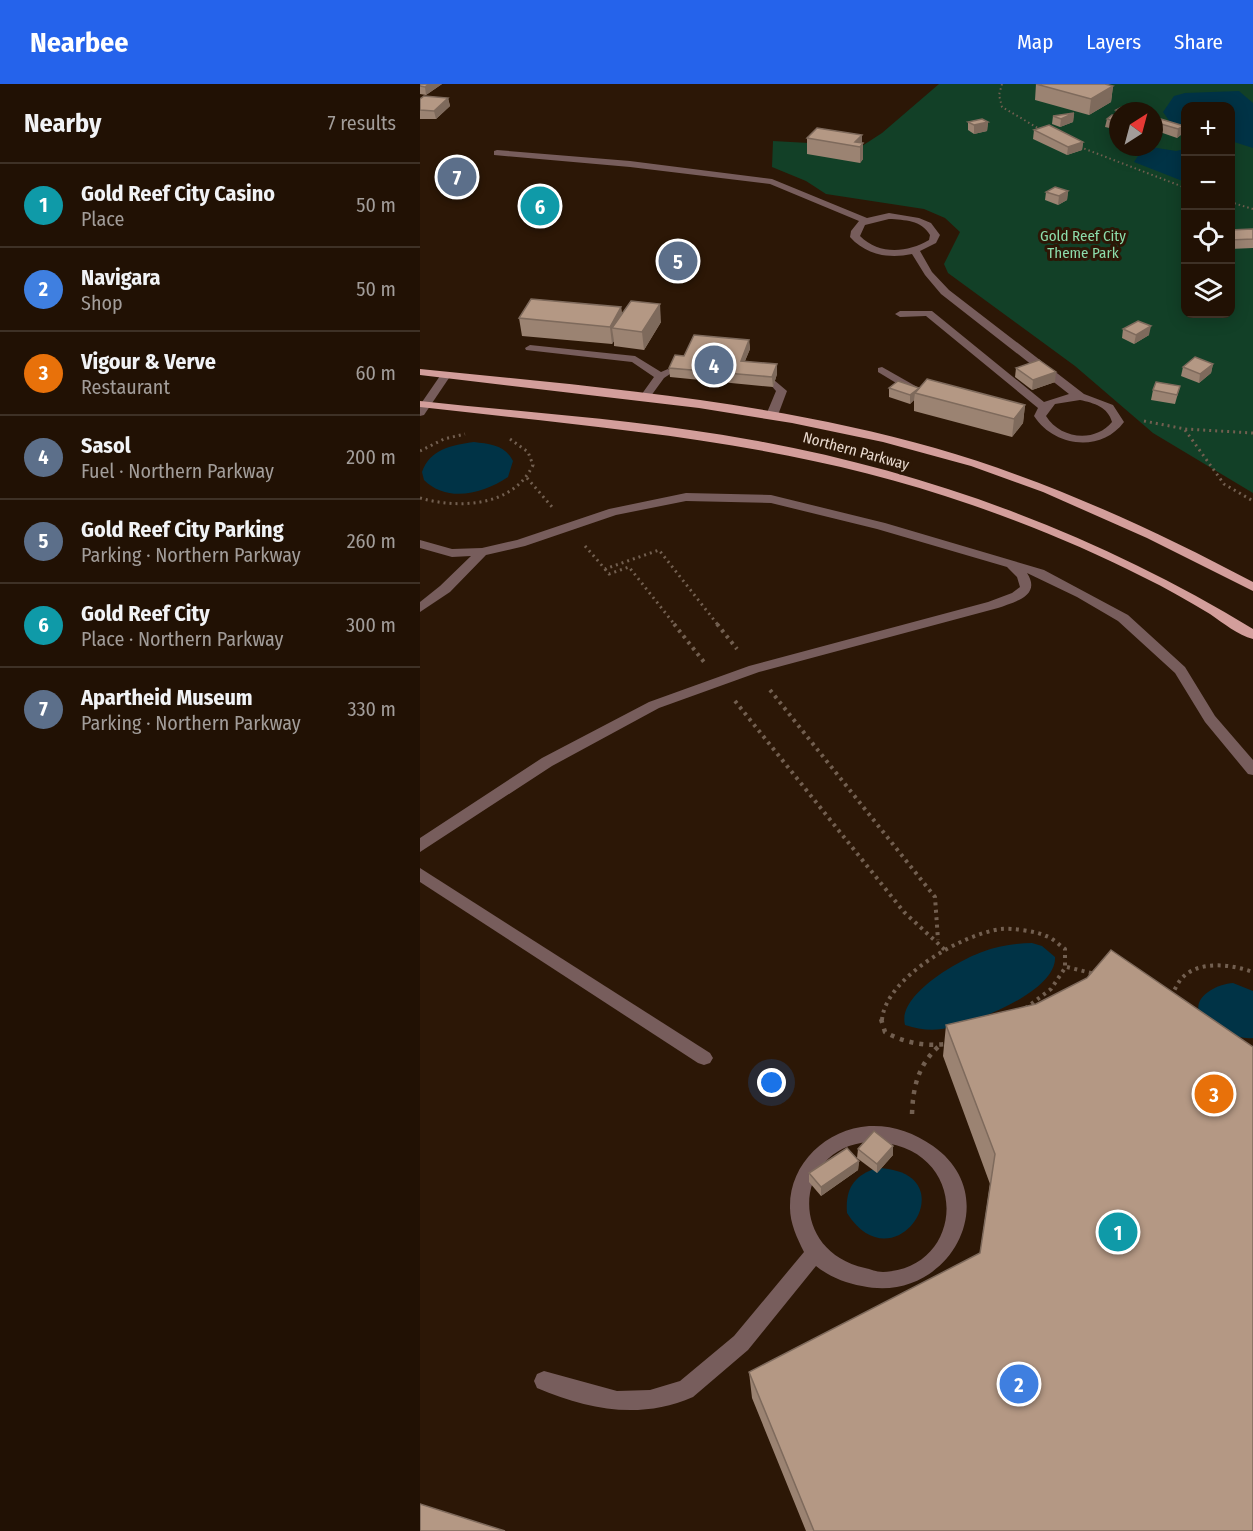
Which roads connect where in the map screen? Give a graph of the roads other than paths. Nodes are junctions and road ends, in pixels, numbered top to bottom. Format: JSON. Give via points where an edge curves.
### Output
{"nodes":[{"id":1,"x":497,"y":153,"type":"dead end"},
{"id":2,"x":866,"y":221,"type":"junction"},
{"id":3,"x":915,"y":251,"type":"junction"},
{"id":4,"x":937,"y":302,"type":"junction"},
{"id":5,"x":900,"y":314,"type":"dead end"},
{"id":6,"x":530,"y":348,"type":"dead end"},
{"id":7,"x":882,"y":370,"type":"dead end"},
{"id":8,"x":674,"y":371,"type":"edge"},
{"id":9,"x":420,"y":372,"type":"edge"},
{"id":10,"x":446,"y":375,"type":"junction"},
{"id":11,"x":660,"y":376,"type":"junction"},
{"id":12,"x":774,"y":383,"type":"edge"},
{"id":13,"x":925,"y":393,"type":"edge"},
{"id":14,"x":1080,"y":397,"type":"junction"},
{"id":15,"x":644,"y":398,"type":"junction"},
{"id":16,"x":422,"y":407,"type":"edge"},
{"id":17,"x":1044,"y":407,"type":"junction"},
{"id":18,"x":772,"y":415,"type":"junction"},
{"id":19,"x":420,"y":544,"type":"edge"},
{"id":20,"x":482,"y":552,"type":"junction"},
{"id":21,"x":1002,"y":562,"type":"junction"},
{"id":22,"x":1253,"y":587,"type":"edge"},
{"id":23,"x":420,"y":608,"type":"edge"},
{"id":24,"x":1253,"y":635,"type":"edge"},
{"id":25,"x":1253,"y":770,"type":"edge"},
{"id":26,"x":420,"y":846,"type":"edge"},
{"id":27,"x":420,"y":874,"type":"edge"},
{"id":28,"x":704,"y":1058,"type":"dead end"},
{"id":29,"x":816,"y":1253,"type":"junction"},
{"id":30,"x":544,"y":1381,"type":"dead end"}],
"edges":[{"from":1,"to":2,"type":"lane","via":[[630,164],[772,182]]},
{"from":2,"to":3,"type":"lane","via":[[854,232],[867,248],[890,253]]},
{"from":2,"to":3,"type":"lane","via":[[896,216],[925,223],[935,235],[933,241]]},
{"from":3,"to":4,"type":"lane","via":[[928,273]]},
{"from":4,"to":5,"type":"lane"},
{"from":4,"to":14,"type":"lane"},
{"from":4,"to":17,"type":"lane"},
{"from":6,"to":11,"type":"lane","via":[[635,359]]},
{"from":7,"to":13,"type":"lane"},
{"from":8,"to":11,"type":"lane"},
{"from":9,"to":10,"type":"main road","name":"Northern Parkway"},
{"from":10,"to":15,"type":"main road","name":"Northern Parkway"},
{"from":10,"to":16,"type":"lane"},
{"from":11,"to":15,"type":"lane"},
{"from":12,"to":18,"type":"lane","via":[[782,391]]},
{"from":14,"to":17,"type":"lane","via":[[1056,399]]},
{"from":14,"to":17,"type":"lane","via":[[1103,403],[1117,415],[1118,422],[1107,434],[1084,439],[1059,434],[1042,423]]},
{"from":15,"to":18,"type":"main road","name":"Northern Parkway"},
{"from":16,"to":24,"type":"main road","name":"Northern Parkway","via":[[687,434],[796,452],[870,470],[961,497],[1044,528],[1150,576]]},
{"from":18,"to":22,"type":"main road","name":"Northern Parkway","via":[[908,446],[1037,486],[1160,537]]},
{"from":19,"to":20,"type":"lane","via":[[452,553]]},
{"from":20,"to":21,"type":"lane","via":[[654,502],[686,497],[736,497],[816,508]]},
{"from":20,"to":23,"type":"lane"},
{"from":21,"to":25,"type":"lane","via":[[1040,573],[1123,618],[1180,670],[1210,719]]},
{"from":21,"to":26,"type":"lane","via":[[1026,579],[1026,590],[1018,596],[754,669],[654,705],[520,779]]},
{"from":27,"to":28,"type":"lane"},
{"from":29,"to":29,"type":"lane","via":[[835,1269],[859,1279],[887,1281],[912,1275],[934,1262],[950,1242],[957,1220],[957,1195],[948,1173],[912,1141],[886,1134],[861,1135],[836,1144],[816,1160],[803,1180],[798,1204],[802,1229]]},
{"from":29,"to":30,"type":"lane","via":[[741,1343],[686,1390],[650,1400],[617,1401]]}]}
